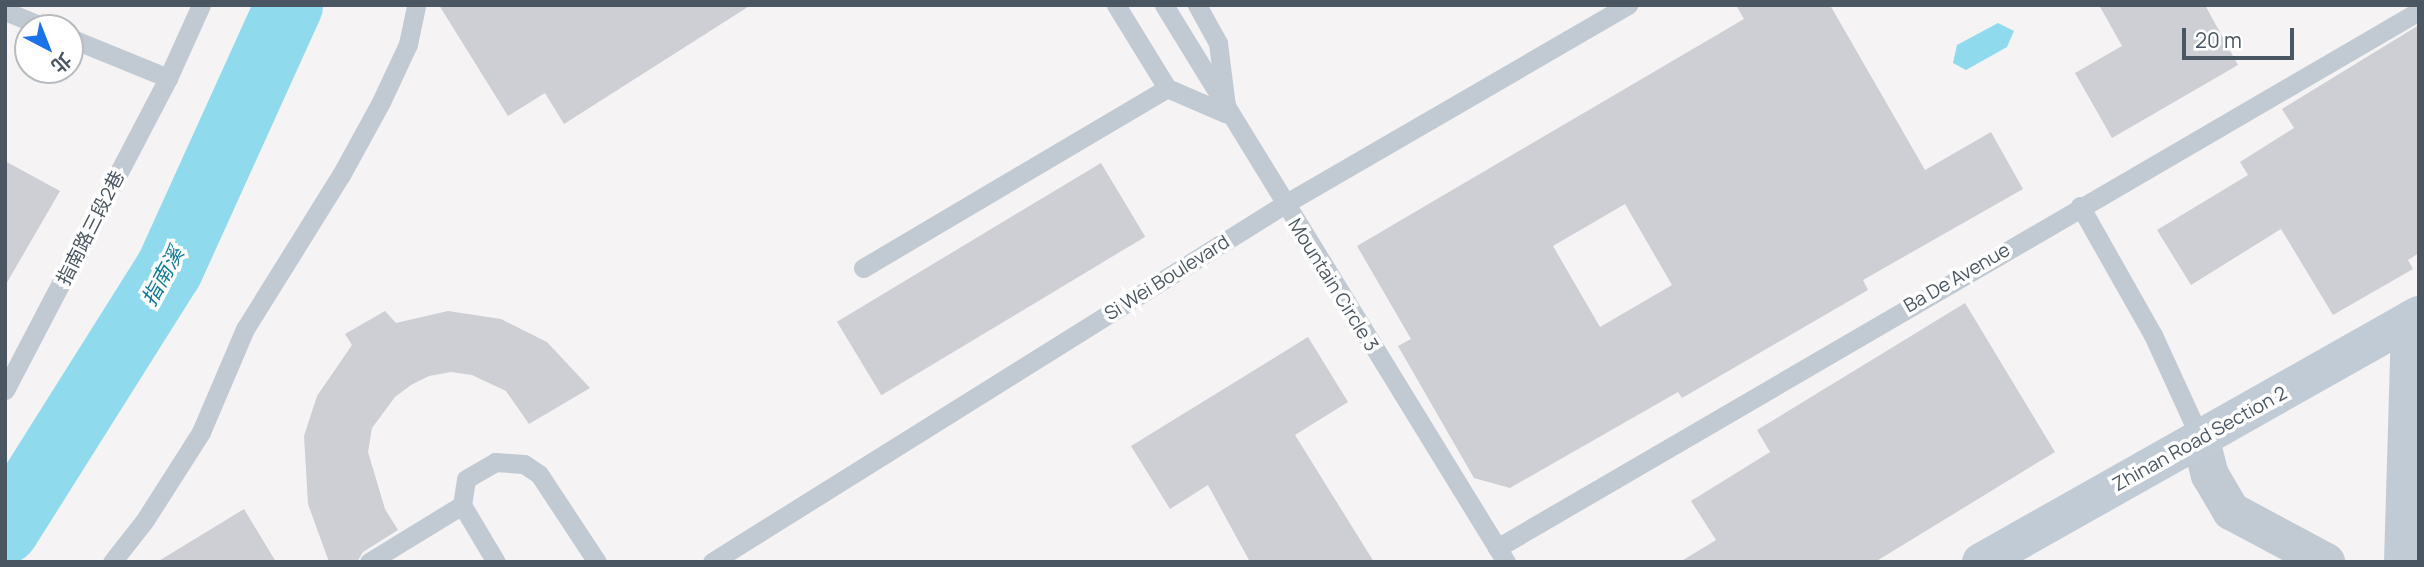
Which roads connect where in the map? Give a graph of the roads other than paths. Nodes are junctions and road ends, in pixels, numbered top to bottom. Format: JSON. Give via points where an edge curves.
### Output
{"nodes":[{"id":1,"x":201,"y":5,"type":"edge"},
{"id":2,"x":416,"y":5,"type":"edge"},
{"id":3,"x":1116,"y":5,"type":"edge"},
{"id":4,"x":1164,"y":5,"type":"edge"},
{"id":5,"x":1198,"y":5,"type":"edge"},
{"id":6,"x":1628,"y":5,"type":"edge"},
{"id":7,"x":2419,"y":11,"type":"edge"},
{"id":8,"x":84,"y":43,"type":"edge"},
{"id":9,"x":171,"y":72,"type":"junction"},
{"id":10,"x":1167,"y":88,"type":"junction"},
{"id":11,"x":1227,"y":114,"type":"junction"},
{"id":12,"x":1283,"y":205,"type":"junction"},
{"id":13,"x":2080,"y":206,"type":"junction"},
{"id":14,"x":863,"y":268,"type":"dead end"},
{"id":15,"x":2414,"y":317,"type":"edge"},
{"id":16,"x":5,"y":390,"type":"edge"},
{"id":17,"x":2201,"y":440,"type":"junction"},
{"id":18,"x":462,"y":505,"type":"junction"},
{"id":19,"x":1502,"y":555,"type":"edge"},
{"id":20,"x":112,"y":562,"type":"edge"},
{"id":21,"x":369,"y":562,"type":"edge"},
{"id":22,"x":496,"y":562,"type":"edge"},
{"id":23,"x":597,"y":562,"type":"edge"},
{"id":24,"x":712,"y":562,"type":"edge"},
{"id":25,"x":1980,"y":562,"type":"edge"},
{"id":26,"x":2326,"y":562,"type":"edge"},
{"id":27,"x":2403,"y":562,"type":"edge"}],
"edges":[{"from":1,"to":9,"type":"lane","name":"指南路三段2巷"},
{"from":2,"to":20,"type":"lane","via":[[408,44],[381,102],[245,329],[201,432],[145,520]]},
{"from":3,"to":10,"type":"lane"},
{"from":4,"to":11,"type":"lane","name":"Mountain Circle 3"},
{"from":5,"to":11,"type":"lane","via":[[1217,43]]},
{"from":6,"to":12,"type":"lane","name":"Si Wei Boulevard"},
{"from":7,"to":13,"type":"lane","name":"Ba De Avenue"},
{"from":8,"to":9,"type":"lane"},
{"from":9,"to":16,"type":"lane","name":"指南路三段2巷"},
{"from":10,"to":11,"type":"lane"},
{"from":10,"to":14,"type":"lane"},
{"from":11,"to":12,"type":"lane","name":"Mountain Circle 3"},
{"from":12,"to":19,"type":"lane","name":"Mountain Circle 3"},
{"from":12,"to":24,"type":"lane","name":"Si Wei Boulevard"},
{"from":13,"to":17,"type":"lane","via":[[2153,335]]},
{"from":13,"to":19,"type":"lane","name":"Ba De Avenue"},
{"from":15,"to":17,"type":"street","name":"Zhinan Road Section 2"},
{"from":15,"to":27,"type":"street"},
{"from":17,"to":25,"type":"street","name":"Zhinan Road Section 2"},
{"from":17,"to":26,"type":"street","via":[[2210,475],[2231,511]]},
{"from":18,"to":21,"type":"lane"},
{"from":18,"to":22,"type":"lane"},
{"from":18,"to":23,"type":"lane","via":[[466,479],[495,462],[524,464],[539,474]]}]}
